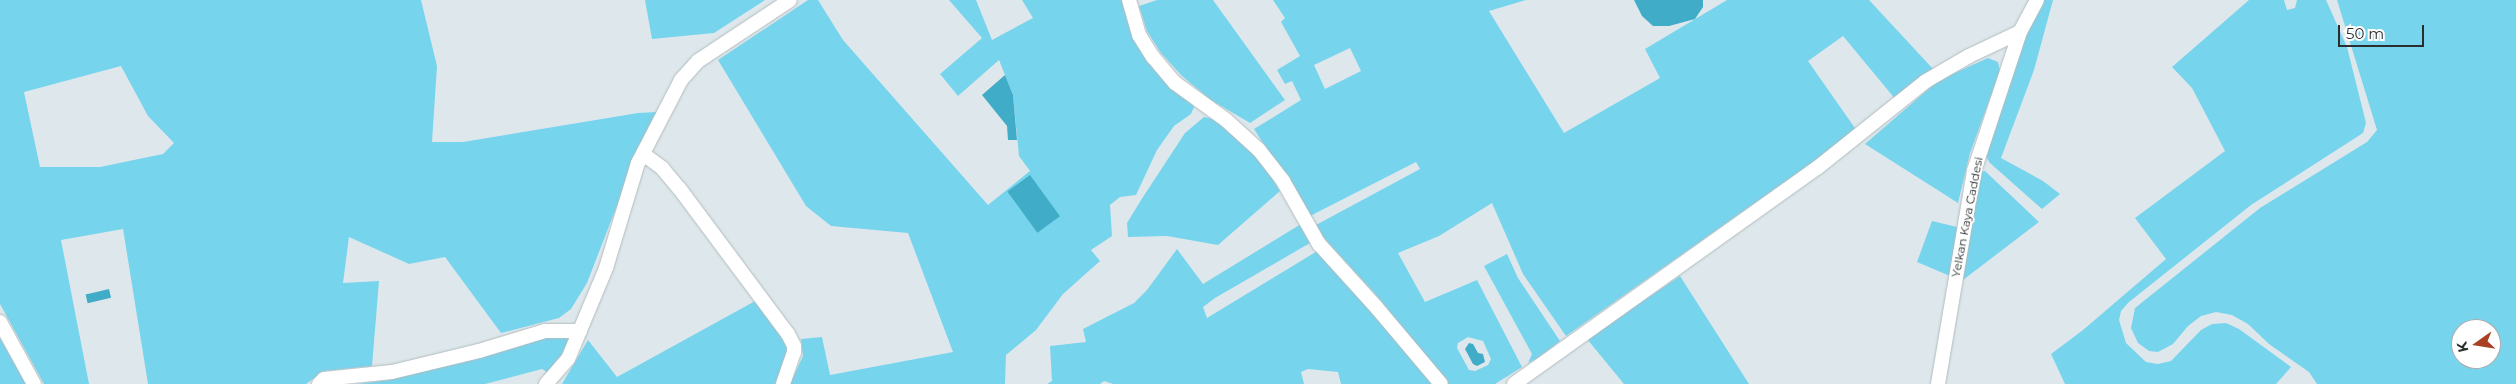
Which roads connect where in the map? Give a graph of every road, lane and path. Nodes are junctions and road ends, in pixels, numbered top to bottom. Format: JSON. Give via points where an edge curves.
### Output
{"nodes":[{"id":1,"x":790,"y":0,"type":"edge"},
{"id":2,"x":1129,"y":0,"type":"edge"},
{"id":3,"x":2037,"y":0,"type":"edge"},
{"id":4,"x":2020,"y":32,"type":"junction"},
{"id":5,"x":643,"y":154,"type":"junction"},
{"id":6,"x":0,"y":322,"type":"edge"},
{"id":7,"x":580,"y":331,"type":"junction"},
{"id":8,"x":34,"y":384,"type":"edge"},
{"id":9,"x":319,"y":384,"type":"edge"},
{"id":10,"x":546,"y":384,"type":"edge"},
{"id":11,"x":783,"y":384,"type":"edge"},
{"id":12,"x":1441,"y":384,"type":"edge"},
{"id":13,"x":1514,"y":384,"type":"edge"},
{"id":14,"x":1938,"y":384,"type":"edge"}],
"edges":[{"from":1,"to":5,"type":"street","via":[[698,61],[682,80]]},
{"from":2,"to":12,"type":"street","via":[[1140,35],[1174,83],[1226,120],[1259,150],[1283,181],[1319,244]]},
{"from":3,"to":4,"type":"street","name":"Yelkan Kaya Caddesi"},
{"from":4,"to":13,"type":"street","via":[[1926,81],[1818,168]]},
{"from":4,"to":14,"type":"street","name":"Yelkan Kaya Caddesi","via":[[1974,171]]},
{"from":5,"to":7,"type":"street","via":[[606,268]]},
{"from":5,"to":11,"type":"street","via":[[662,168],[679,188],[788,334],[794,352]]},
{"from":6,"to":8,"type":"street"},
{"from":7,"to":9,"type":"street","via":[[545,331],[392,372],[324,379]]},
{"from":7,"to":10,"type":"street","via":[[568,358]]}]}
